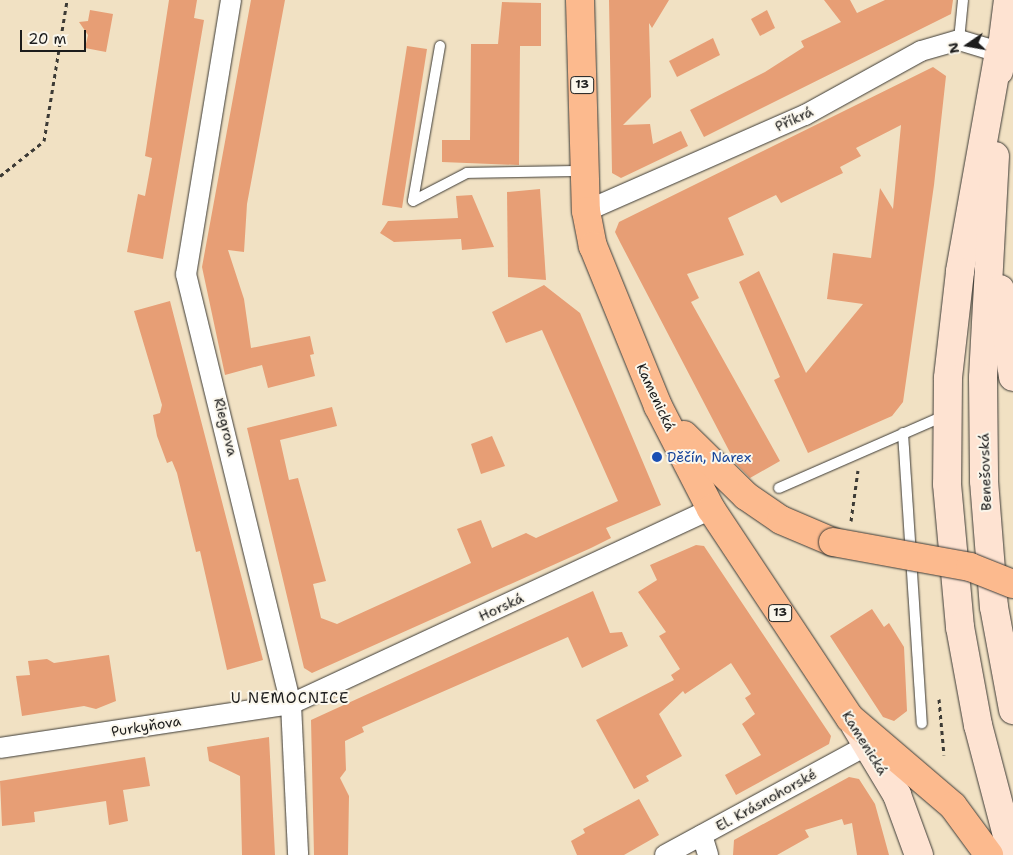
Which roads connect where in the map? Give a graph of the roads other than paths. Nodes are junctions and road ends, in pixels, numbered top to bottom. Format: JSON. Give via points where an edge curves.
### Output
{"nodes":[{"id":1,"x":231,"y":0,"type":"edge"},
{"id":2,"x":580,"y":0,"type":"edge"},
{"id":3,"x":963,"y":0,"type":"edge"},
{"id":4,"x":1008,"y":0,"type":"edge"},
{"id":5,"x":959,"y":40,"type":"junction"},
{"id":6,"x":440,"y":46,"type":"dead end"},
{"id":7,"x":1000,"y":52,"type":"junction"},
{"id":8,"x":585,"y":171,"type":"junction"},
{"id":9,"x":586,"y":211,"type":"junction"},
{"id":10,"x":992,"y":233,"type":"junction"},
{"id":11,"x":1013,"y":377,"type":"edge"},
{"id":12,"x":658,"y":406,"type":"junction"},
{"id":13,"x":947,"y":414,"type":"junction"},
{"id":14,"x":903,"y":433,"type":"junction"},
{"id":15,"x":779,"y":488,"type":"dead end"},
{"id":16,"x":711,"y":509,"type":"junction"},
{"id":17,"x":1013,"y":584,"type":"edge"},
{"id":18,"x":291,"y":704,"type":"junction"},
{"id":19,"x":1013,"y":710,"type":"edge"},
{"id":20,"x":850,"y":718,"type":"junction"},
{"id":21,"x":922,"y":723,"type":"dead end"},
{"id":22,"x":868,"y":745,"type":"junction"},
{"id":23,"x":0,"y":748,"type":"edge"},
{"id":24,"x":702,"y":835,"type":"junction"},
{"id":25,"x":298,"y":855,"type":"edge"},
{"id":26,"x":666,"y":855,"type":"edge"},
{"id":27,"x":708,"y":855,"type":"edge"},
{"id":28,"x":919,"y":855,"type":"edge"},
{"id":29,"x":989,"y":855,"type":"edge"},
{"id":30,"x":1012,"y":855,"type":"edge"}],
"edges":[{"from":1,"to":18,"type":"street","name":"Riegrova","via":[[186,274]]},
{"from":2,"to":8,"type":"main road","name":"Kamenická","number":"13"},
{"from":3,"to":5,"type":"lane"},
{"from":4,"to":7,"type":"main road","name":"Benešovská"},
{"from":5,"to":7,"type":"street"},
{"from":5,"to":9,"type":"street","name":"Příkrá","via":[[921,51],[805,115]]},
{"from":6,"to":8,"type":"lane","via":[[413,201],[467,173]]},
{"from":7,"to":10,"type":"main road","name":"Benešovská"},
{"from":7,"to":13,"type":"main road","via":[[960,272]]},
{"from":8,"to":9,"type":"main road","name":"Kamenická","number":"13"},
{"from":9,"to":12,"type":"main road","name":"Kamenická","number":"13","via":[[603,280]]},
{"from":10,"to":11,"type":"main road","name":"Benešovská"},
{"from":10,"to":19,"type":"main road","name":"Benešovská","via":[[983,378],[984,481],[994,607]]},
{"from":12,"to":16,"type":"main road","name":"Kamenická","number":"13"},
{"from":12,"to":17,"type":"main road","number":"13","bridge":true,"via":[[714,469],[780,520],[833,542],[970,567]]},
{"from":13,"to":14,"type":"lane"},
{"from":13,"to":30,"type":"main road","via":[[950,539],[978,725]]},
{"from":14,"to":15,"type":"lane"},
{"from":14,"to":21,"type":"lane"},
{"from":16,"to":18,"type":"street","name":"Horská"},
{"from":16,"to":20,"type":"main road","name":"Kamenická","number":"13"},
{"from":18,"to":23,"type":"street","name":"Purkyňova"},
{"from":18,"to":25,"type":"street","name":"Riegrova"},
{"from":20,"to":22,"type":"main road","name":"Kamenická"},
{"from":20,"to":29,"type":"main road","number":"13","via":[[953,806]]},
{"from":22,"to":24,"type":"street","name":"El. Krásnohorské"},
{"from":22,"to":28,"type":"main road","name":"Kamenická","via":[[897,796]]},
{"from":24,"to":26,"type":"street","name":"El. Krásnohorské"},
{"from":24,"to":27,"type":"street"}]}
